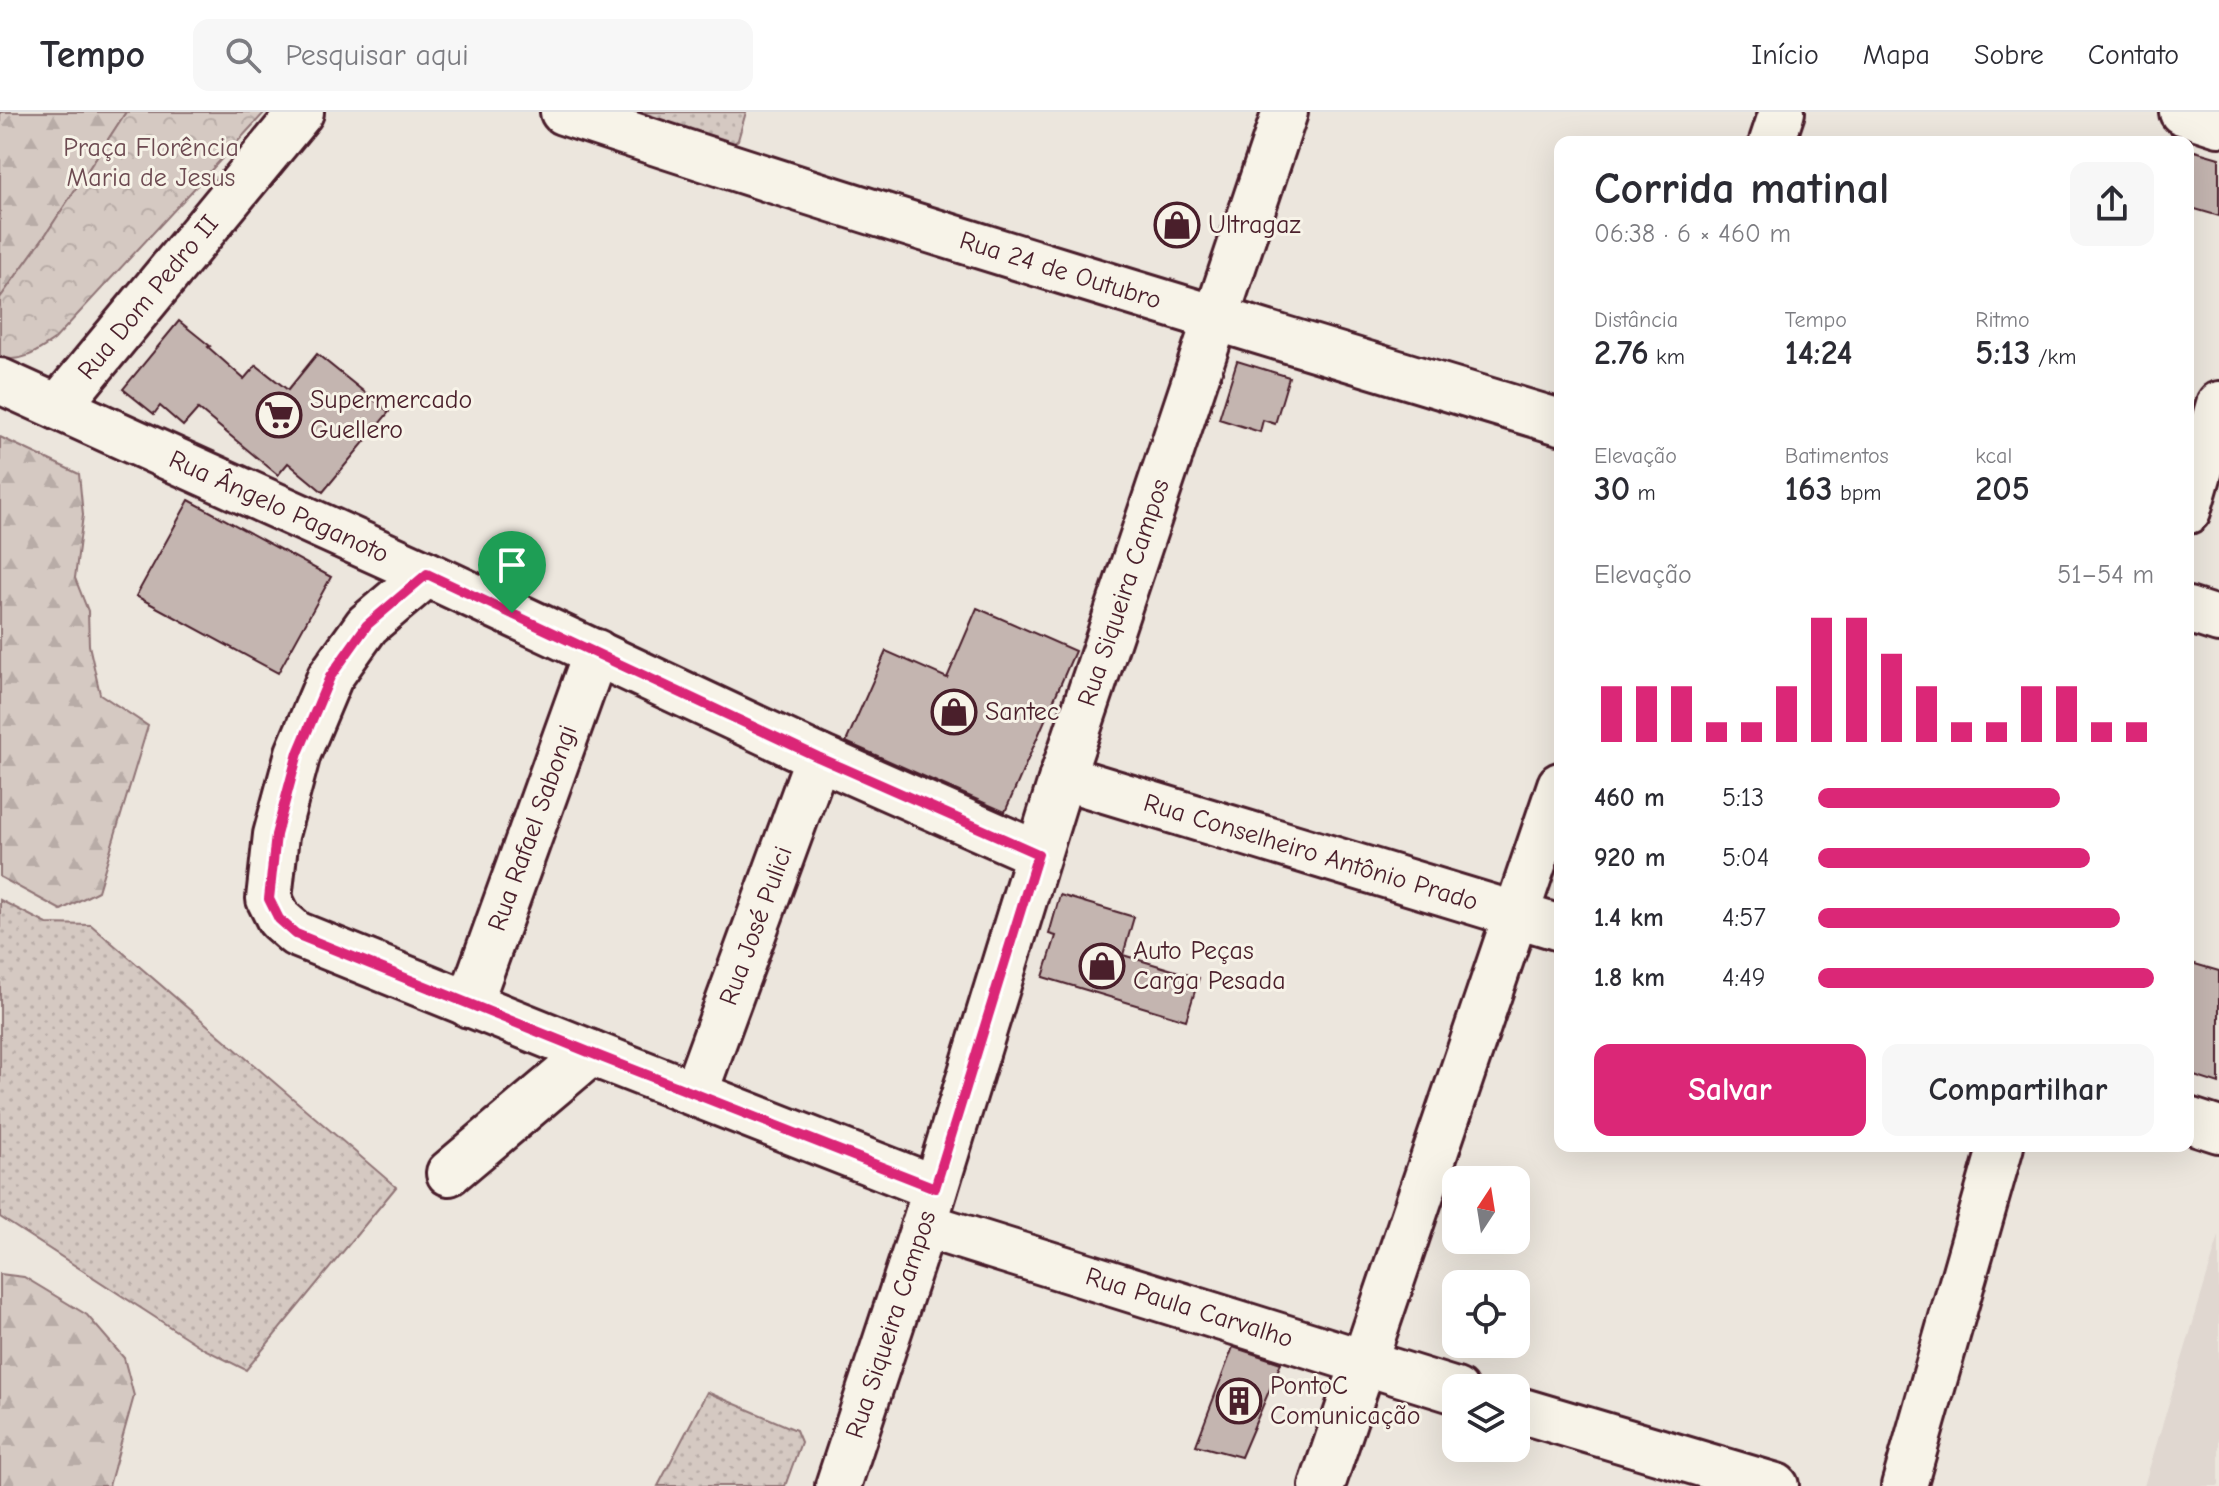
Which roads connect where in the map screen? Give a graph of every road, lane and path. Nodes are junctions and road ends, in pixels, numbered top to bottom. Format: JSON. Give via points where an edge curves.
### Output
{"nodes":[{"id":1,"x":301,"y":112,"type":"edge"},
{"id":2,"x":563,"y":112,"type":"edge"},
{"id":3,"x":1285,"y":112,"type":"edge"},
{"id":4,"x":1782,"y":112,"type":"edge"},
{"id":5,"x":2182,"y":112,"type":"edge"},
{"id":6,"x":2219,"y":124,"type":"edge"},
{"id":7,"x":1774,"y":136,"type":"edge"},
{"id":8,"x":1215,"y":319,"type":"junction"},
{"id":9,"x":0,"y":381,"type":"edge"},
{"id":10,"x":2219,"y":404,"type":"edge"},
{"id":11,"x":58,"y":407,"type":"junction"},
{"id":12,"x":1554,"y":420,"type":"edge"},
{"id":13,"x":2194,"y":490,"type":"edge"},
{"id":14,"x":427,"y":574,"type":"junction"},
{"id":15,"x":2194,"y":612,"type":"edge"},
{"id":16,"x":2219,"y":620,"type":"edge"},
{"id":17,"x":596,"y":652,"type":"junction"},
{"id":18,"x":818,"y":757,"type":"junction"},
{"id":19,"x":1062,"y":777,"type":"junction"},
{"id":20,"x":1554,"y":803,"type":"edge"},
{"id":21,"x":1038,"y":854,"type":"junction"},
{"id":22,"x":1517,"y":915,"type":"junction"},
{"id":23,"x":1554,"y":926,"type":"edge"},
{"id":24,"x":469,"y":1005,"type":"junction"},
{"id":25,"x":591,"y":1053,"type":"junction"},
{"id":26,"x":695,"y":1093,"type":"junction"},
{"id":27,"x":2194,"y":1122,"type":"edge"},
{"id":28,"x":2219,"y":1130,"type":"edge"},
{"id":29,"x":1999,"y":1152,"type":"edge"},
{"id":30,"x":449,"y":1173,"type":"dead end"},
{"id":31,"x":930,"y":1207,"type":"junction"},
{"id":32,"x":1363,"y":1363,"type":"junction"},
{"id":33,"x":1442,"y":1387,"type":"edge"},
{"id":34,"x":1530,"y":1413,"type":"edge"},
{"id":35,"x":838,"y":1486,"type":"edge"},
{"id":36,"x":1322,"y":1486,"type":"edge"},
{"id":37,"x":1776,"y":1486,"type":"edge"},
{"id":38,"x":1904,"y":1486,"type":"edge"}],
"edges":[{"from":1,"to":11,"type":"street","name":"Rua Dom Pedro II"},
{"from":2,"to":8,"type":"street","name":"Rua 24 de Outubro"},
{"from":3,"to":8,"type":"street","name":"Rua Siqueira Campos"},
{"from":4,"to":7,"type":"street"},
{"from":5,"to":6,"type":"street"},
{"from":8,"to":12,"type":"street","name":"Rua 24 de Outubro"},
{"from":8,"to":19,"type":"street","name":"Rua Siqueira Campos"},
{"from":9,"to":11,"type":"street","name":"Rua Ângelo Paganoto"},
{"from":10,"to":13,"type":"street"},
{"from":11,"to":14,"type":"street","name":"Rua Ângelo Paganoto"},
{"from":14,"to":17,"type":"street","name":"Rua Ângelo Paganoto"},
{"from":14,"to":24,"type":"street","name":"Rua Paula Carvalho","via":[[367,625],[330,677],[298,753],[276,835],[269,899],[279,919],[296,934]]},
{"from":15,"to":16,"type":"street"},
{"from":17,"to":18,"type":"street","name":"Rua Ângelo Paganoto"},
{"from":17,"to":24,"type":"street","name":"Rua Rafael Sabongi"},
{"from":18,"to":21,"type":"street","name":"Rua Ângelo Paganoto"},
{"from":18,"to":26,"type":"street","name":"Rua José Pulici"},
{"from":19,"to":21,"type":"street","name":"Rua Siqueira Campos"},
{"from":19,"to":22,"type":"street","name":"Rua Conselheiro Antônio Prado"},
{"from":20,"to":22,"type":"street"},
{"from":21,"to":31,"type":"street","name":"Rua Siqueira Campos"},
{"from":22,"to":23,"type":"street","name":"Rua Conselheiro Antônio Prado"},
{"from":22,"to":32,"type":"street"},
{"from":24,"to":25,"type":"street","name":"Rua Paula Carvalho"},
{"from":25,"to":26,"type":"street","name":"Rua Paula Carvalho"},
{"from":25,"to":30,"type":"street"},
{"from":26,"to":31,"type":"street","name":"Rua Paula Carvalho"},
{"from":27,"to":28,"type":"street"},
{"from":29,"to":38,"type":"street"},
{"from":31,"to":32,"type":"street","name":"Rua Paula Carvalho"},
{"from":31,"to":35,"type":"street","name":"Rua Siqueira Campos"},
{"from":32,"to":33,"type":"street","name":"Rua Paula Carvalho"},
{"from":32,"to":36,"type":"street"},
{"from":34,"to":37,"type":"street"}]}
